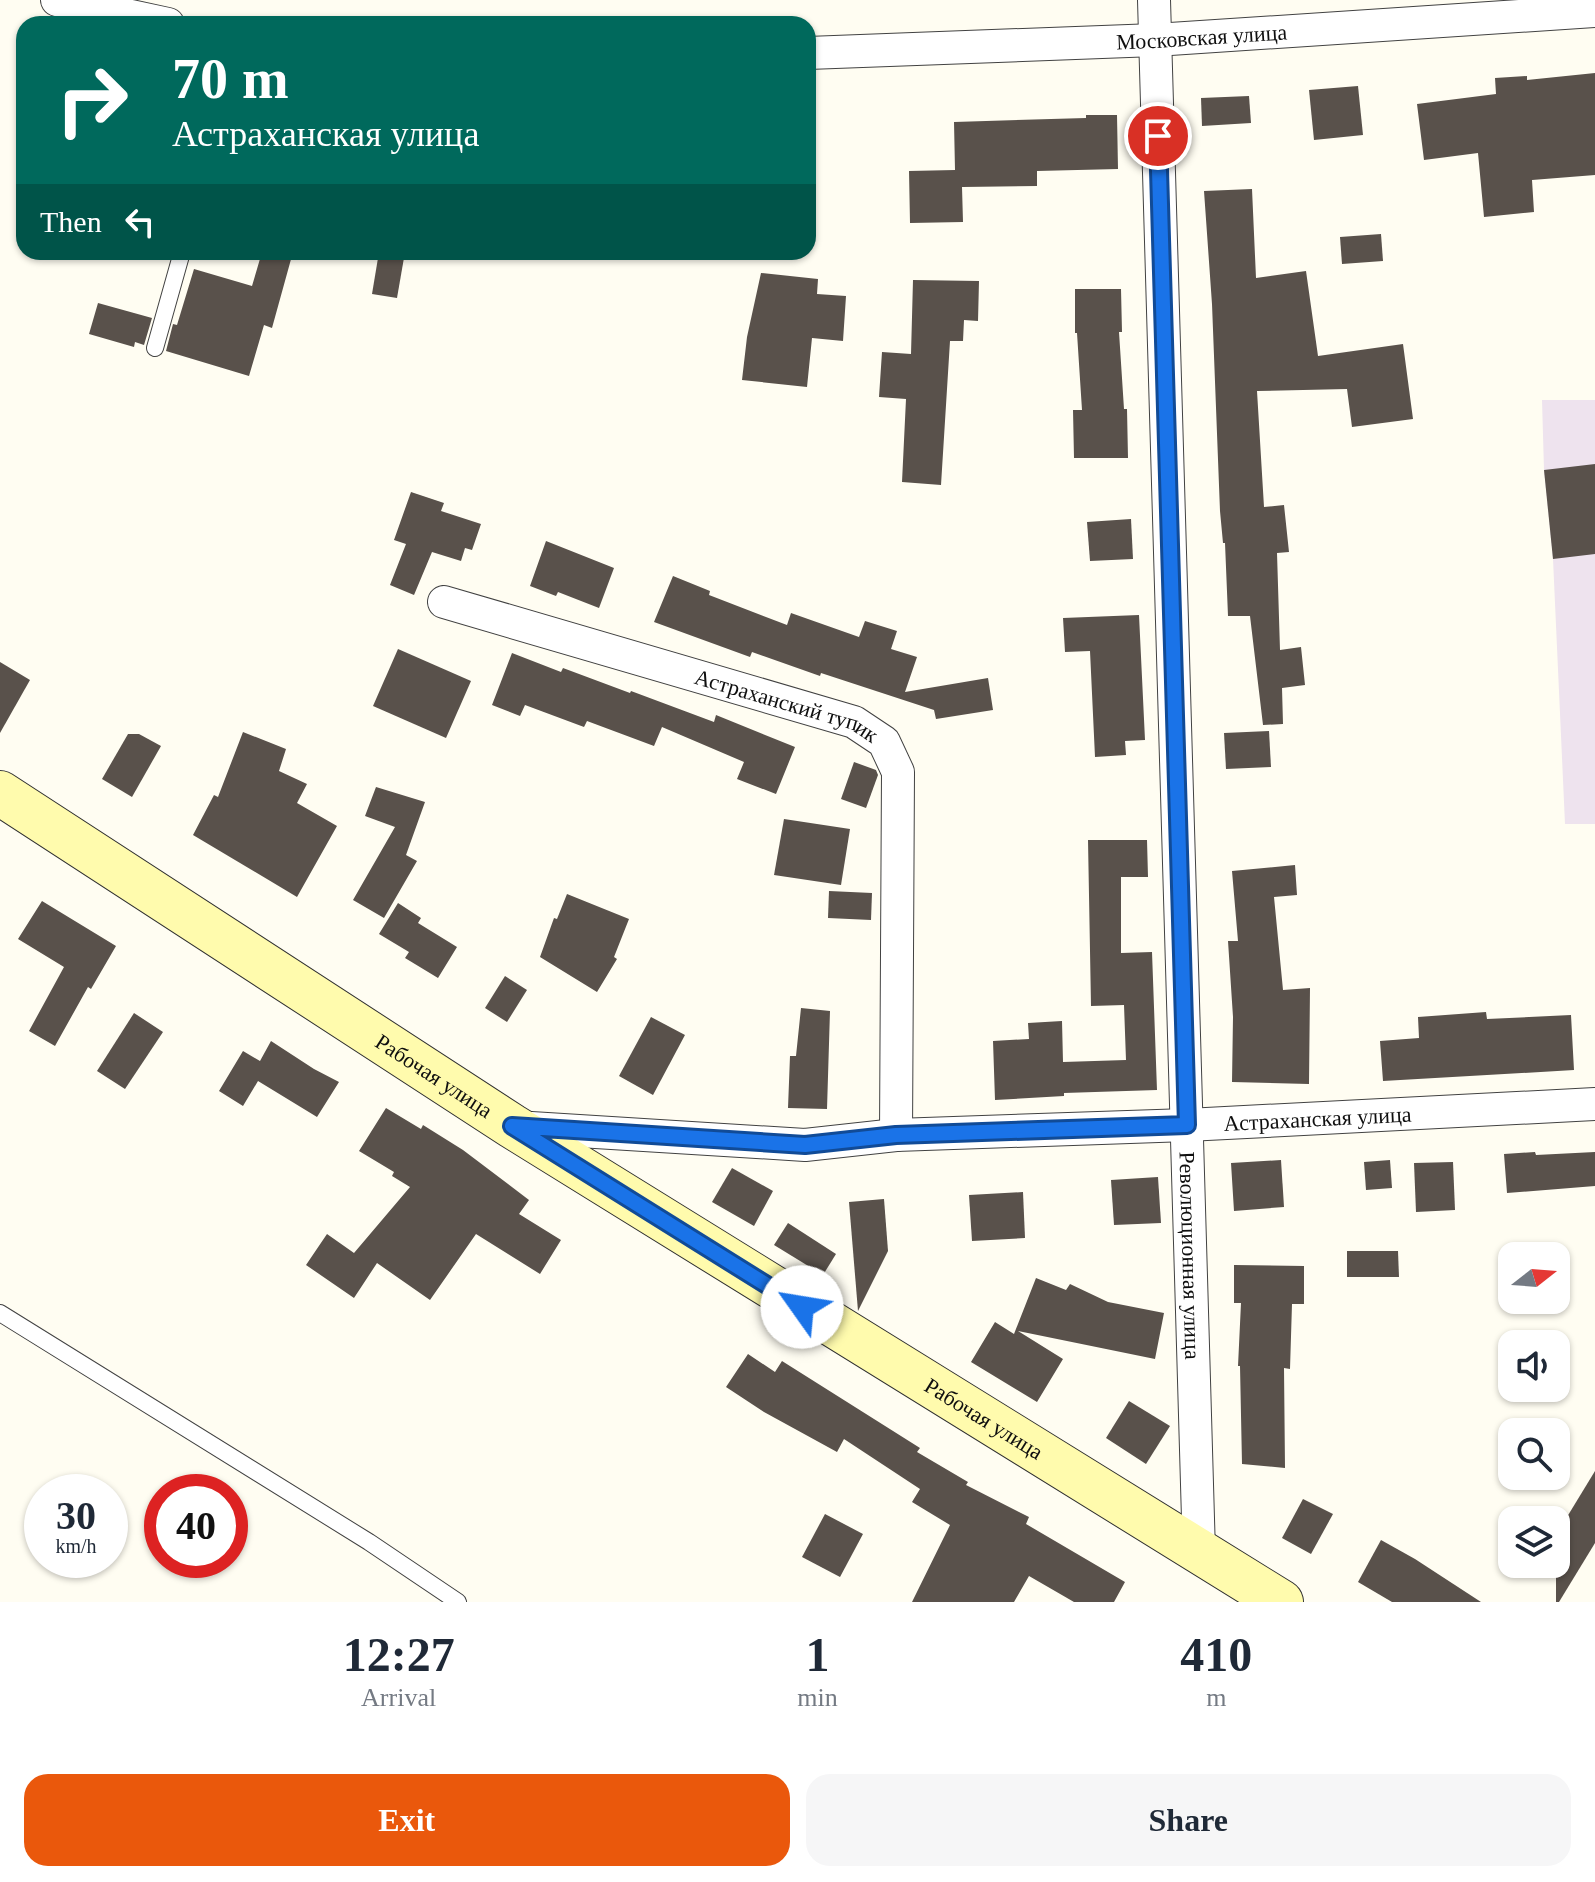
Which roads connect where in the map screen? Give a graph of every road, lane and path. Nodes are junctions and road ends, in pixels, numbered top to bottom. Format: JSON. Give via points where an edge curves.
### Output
{"nodes":[{"id":1,"x":57,"y":0,"type":"edge"},
{"id":2,"x":1154,"y":0,"type":"edge"},
{"id":3,"x":1595,"y":11,"type":"edge"},
{"id":4,"x":131,"y":16,"type":"edge"},
{"id":5,"x":1155,"y":40,"type":"junction"},
{"id":6,"x":816,"y":53,"type":"edge"},
{"id":7,"x":180,"y":260,"type":"edge"},
{"id":8,"x":155,"y":348,"type":"dead end"},
{"id":9,"x":444,"y":602,"type":"dead end"},
{"id":10,"x":0,"y":793,"type":"edge"},
{"id":11,"x":1595,"y":1104,"type":"edge"},
{"id":12,"x":1187,"y":1125,"type":"junction"},
{"id":13,"x":512,"y":1126,"type":"junction"},
{"id":14,"x":896,"y":1135,"type":"junction"},
{"id":15,"x":0,"y":1313,"type":"edge"},
{"id":16,"x":1199,"y":1553,"type":"junction"},
{"id":17,"x":1235,"y":1590,"type":"edge"},
{"id":18,"x":458,"y":1602,"type":"edge"},
{"id":19,"x":1281,"y":1602,"type":"edge"}],
"edges":[{"from":1,"to":4,"type":"street"},
{"from":2,"to":5,"type":"street","name":"Революционная улица"},
{"from":3,"to":5,"type":"street","name":"Московская улица"},
{"from":5,"to":6,"type":"street","name":"Московская улица"},
{"from":5,"to":12,"type":"street","name":"Революционная улица"},
{"from":7,"to":8,"type":"lane"},
{"from":9,"to":14,"type":"street","name":"Астраханский тупик","via":[[854,722],[884,742],[898,772]]},
{"from":10,"to":13,"type":"street","name":"Рабочая улица"},
{"from":11,"to":12,"type":"street","name":"Астраханская улица"},
{"from":12,"to":14,"type":"street","name":"Астраханская улица"},
{"from":12,"to":16,"type":"street","name":"Революционная улица"},
{"from":13,"to":14,"type":"street","name":"Астраханская улица","via":[[805,1145]]},
{"from":13,"to":16,"type":"street","name":"Рабочая улица"},
{"from":15,"to":18,"type":"lane"},
{"from":16,"to":17,"type":"street","name":"Рабочая улица"},
{"from":17,"to":19,"type":"street","name":"Рабочая улица"}]}
